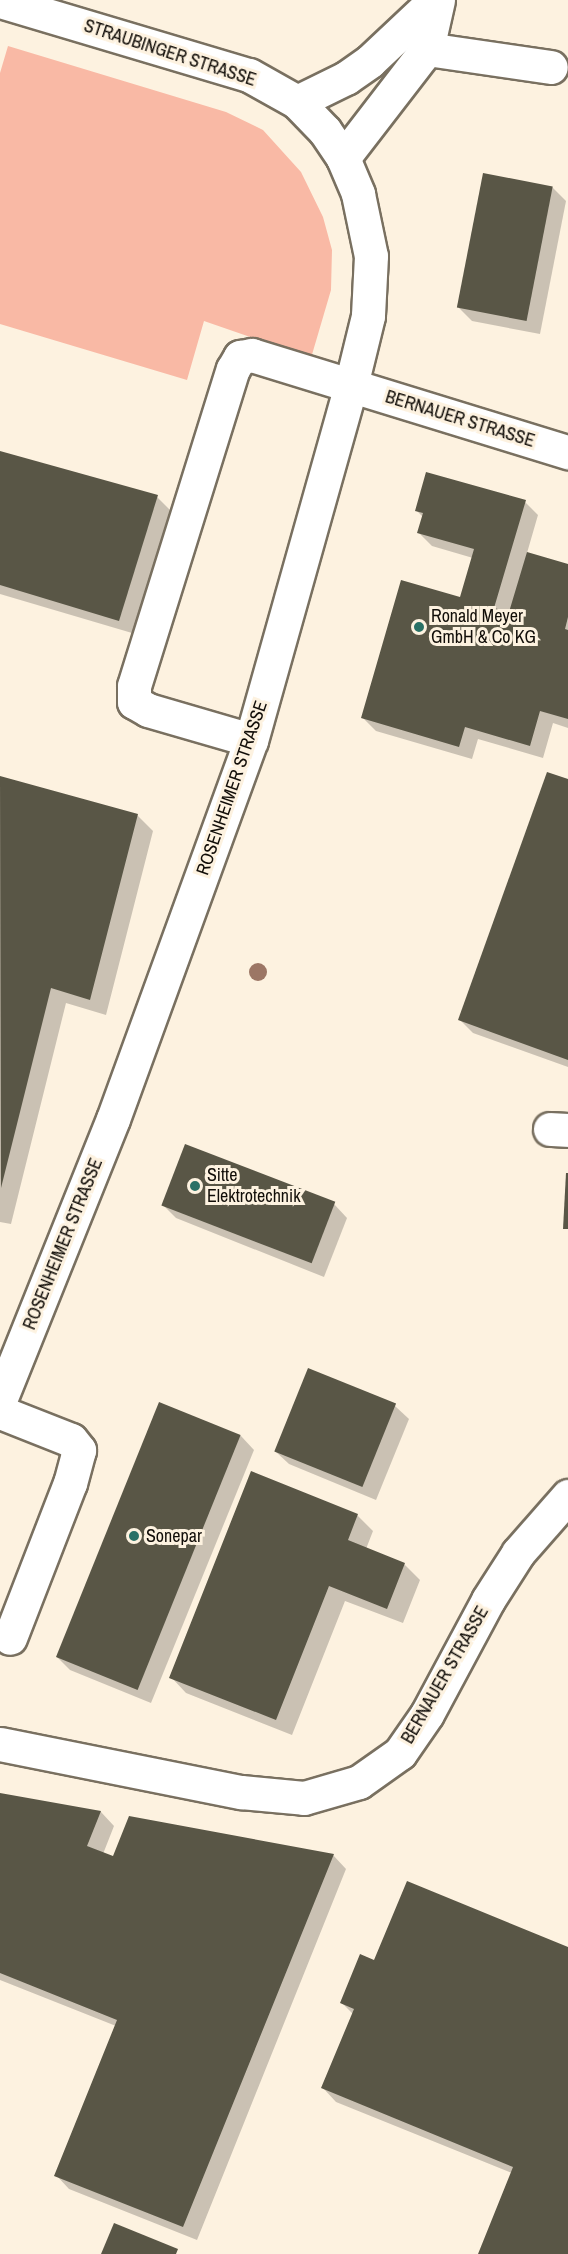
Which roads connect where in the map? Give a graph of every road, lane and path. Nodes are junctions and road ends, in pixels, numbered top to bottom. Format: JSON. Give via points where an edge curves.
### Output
{"nodes":[{"id":1,"x":437,"y":0,"type":"edge"},
{"id":2,"x":0,"y":1,"type":"edge"},
{"id":3,"x":427,"y":49,"type":"junction"},
{"id":4,"x":551,"y":67,"type":"dead end"},
{"id":5,"x":297,"y":102,"type":"junction"},
{"id":6,"x":325,"y":131,"type":"joint"},
{"id":7,"x":343,"y":158,"type":"junction"},
{"id":8,"x":351,"y":385,"type":"junction"},
{"id":9,"x":568,"y":452,"type":"edge"},
{"id":10,"x":251,"y":740,"type":"junction"},
{"id":11,"x":0,"y":1400,"type":"edge"},
{"id":12,"x":0,"y":1412,"type":"edge"},
{"id":13,"x":568,"y":1496,"type":"edge"},
{"id":14,"x":10,"y":1638,"type":"dead end"},
{"id":15,"x":0,"y":1744,"type":"edge"}],
"edges":[{"from":1,"to":3,"type":"street"},
{"from":1,"to":5,"type":"street","via":[[370,61],[346,78]]},
{"from":2,"to":5,"type":"street","name":"STRAUBINGER STRASSE","via":[[249,75]]},
{"from":3,"to":4,"type":"street"},
{"from":3,"to":7,"type":"street"},
{"from":5,"to":6,"type":"street","name":"STRAUBINGER STRASSE"},
{"from":6,"to":7,"type":"street","name":"ROSENHEIMER STRASSE"},
{"from":7,"to":8,"type":"street","name":"ROSENHEIMER STRASSE","via":[[358,194],[371,256],[368,316]]},
{"from":8,"to":9,"type":"street","name":"BERNAUER STRASSE"},
{"from":8,"to":10,"type":"street","name":"ROSENHEIMER STRASSE"},
{"from":8,"to":10,"type":"street","name":"BERNAUER STRASSE","via":[[252,355],[240,357],[134,686],[134,702],[148,710]]},
{"from":10,"to":11,"type":"street","name":"ROSENHEIMER STRASSE","via":[[113,1119]]},
{"from":12,"to":14,"type":"street","via":[[71,1440],[79,1450]]},
{"from":13,"to":15,"type":"street","name":"BERNAUER STRASSE","via":[[518,1553],[427,1714],[400,1753],[359,1782],[304,1798],[241,1792]]}]}
